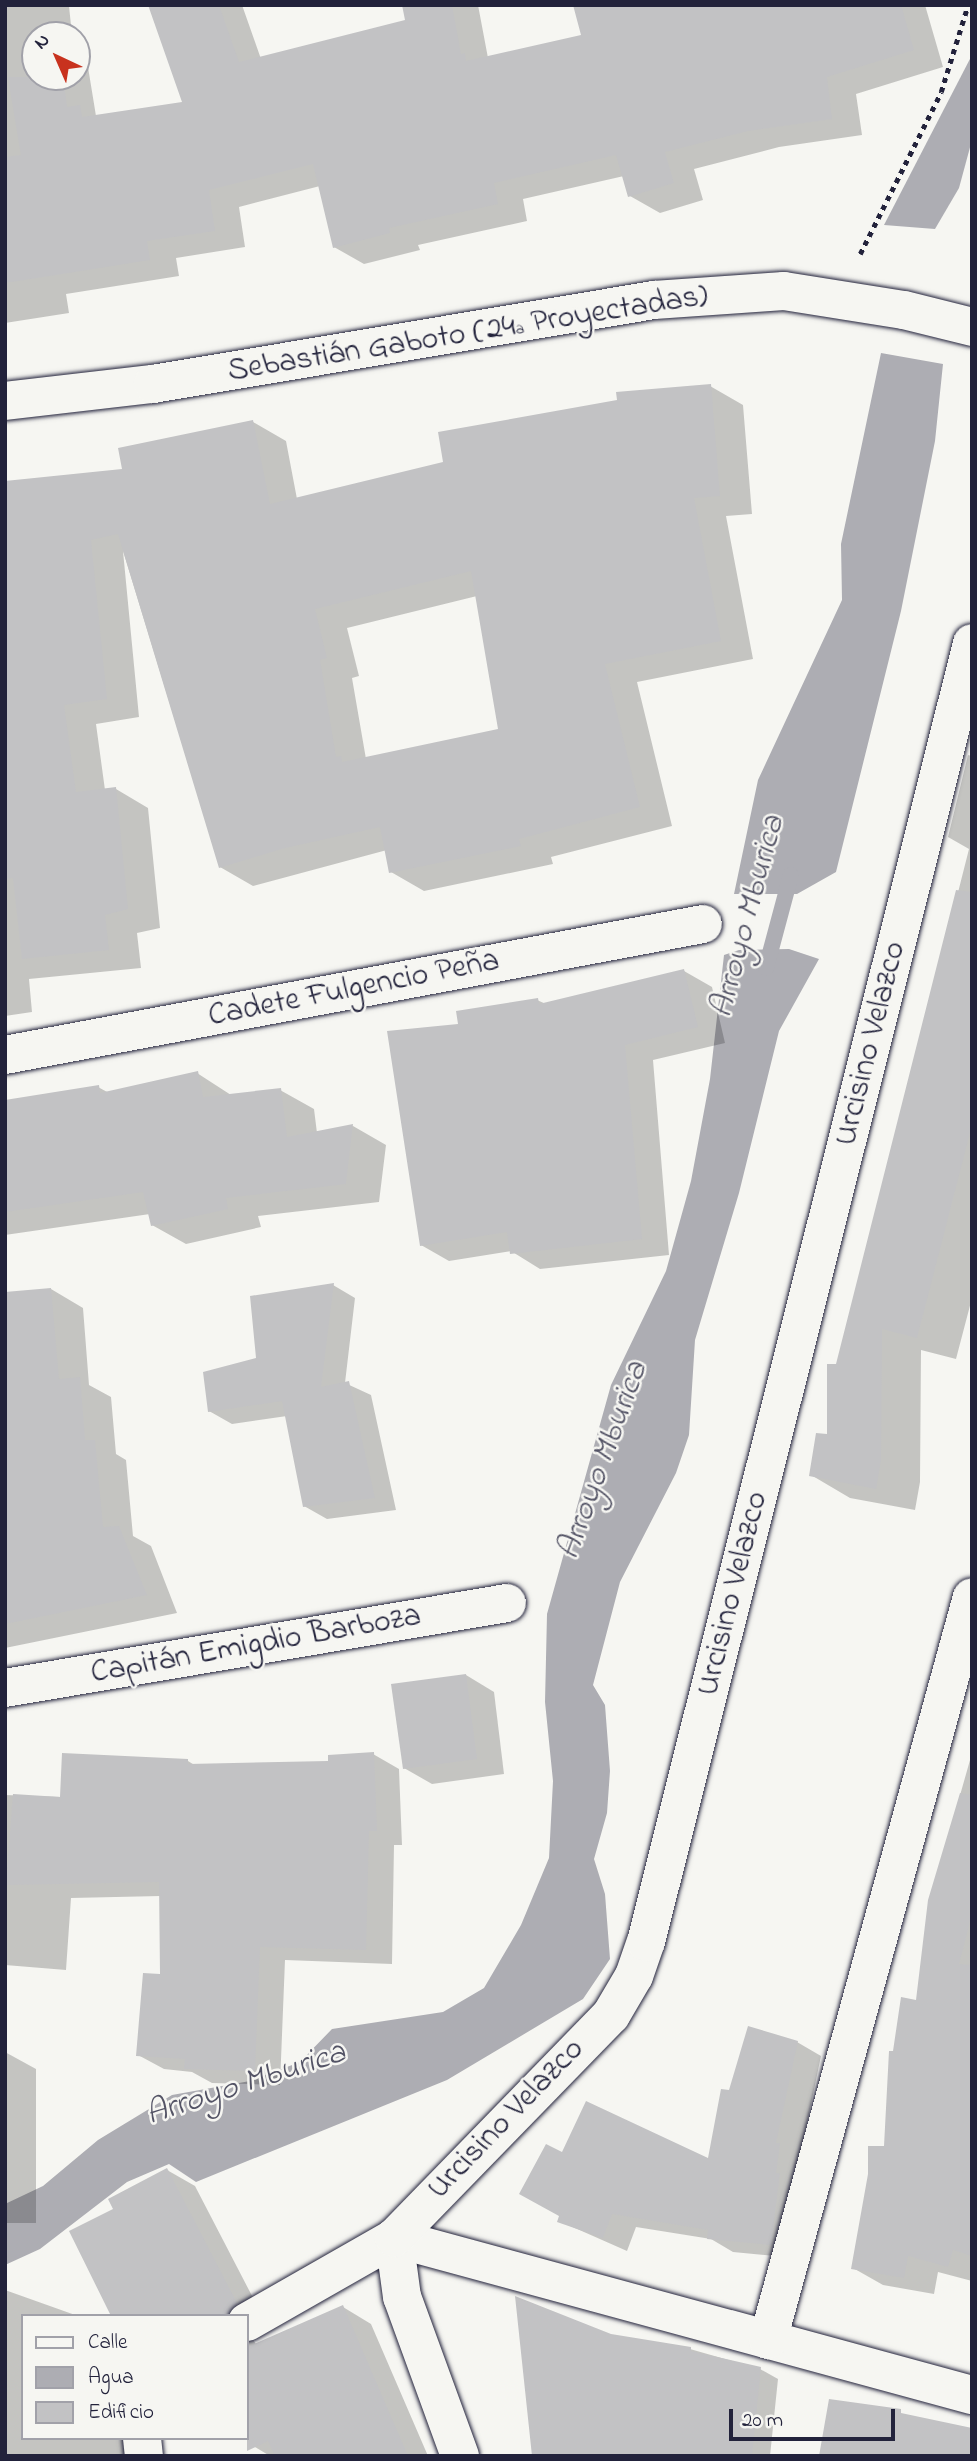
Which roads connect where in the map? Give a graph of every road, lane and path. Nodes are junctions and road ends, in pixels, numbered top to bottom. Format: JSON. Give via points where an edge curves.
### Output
{"nodes":[{"id":1,"x":968,"y":5,"type":"edge"},
{"id":2,"x":839,"y":300,"type":"junction"},
{"id":3,"x":972,"y":327,"type":"edge"},
{"id":4,"x":5,"y":401,"type":"edge"},
{"id":5,"x":971,"y":655,"type":"edge"},
{"id":6,"x":703,"y":924,"type":"dead end"},
{"id":7,"x":5,"y":1055,"type":"edge"},
{"id":8,"x":972,"y":1597,"type":"edge"},
{"id":9,"x":507,"y":1603,"type":"dead end"},
{"id":10,"x":5,"y":1688,"type":"edge"},
{"id":11,"x":394,"y":2238,"type":"junction"},
{"id":12,"x":248,"y":2321,"type":"edge"},
{"id":13,"x":768,"y":2340,"type":"junction"},
{"id":14,"x":972,"y":2395,"type":"edge"},
{"id":15,"x":460,"y":2456,"type":"edge"}],
"edges":[{"from":1,"to":2,"type":"path","via":[[941,92]]},
{"from":2,"to":3,"type":"street","name":"Sebastián Gaboto (24ª Proyectadas)"},
{"from":2,"to":4,"type":"street","name":"Sebastián Gaboto (24ª Proyectadas)","via":[[785,291],[654,300],[153,384]]},
{"from":5,"to":11,"type":"street","name":"Urcisino Velazco","via":[[634,1976],[611,2015]]},
{"from":6,"to":7,"type":"street","name":"Cadete Fulgencio Peña"},
{"from":8,"to":13,"type":"street"},
{"from":9,"to":10,"type":"street","name":"Capitán Emigdio Barboza"},
{"from":11,"to":12,"type":"street","name":"Urcisino Velazco"},
{"from":11,"to":13,"type":"street"},
{"from":11,"to":15,"type":"street","via":[[402,2297]]},
{"from":13,"to":14,"type":"street"}]}
